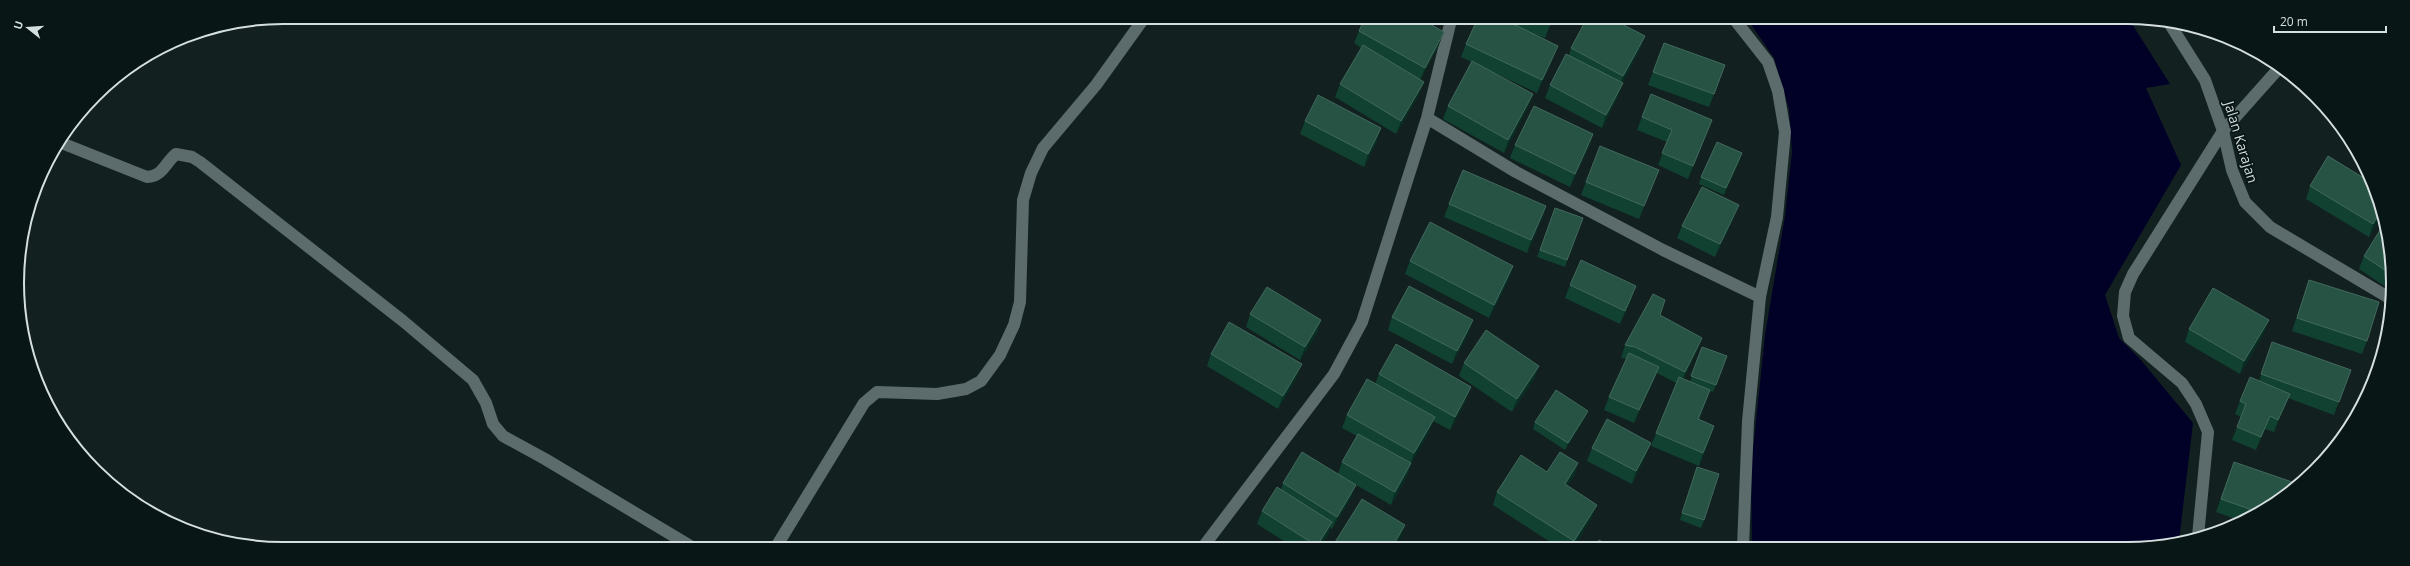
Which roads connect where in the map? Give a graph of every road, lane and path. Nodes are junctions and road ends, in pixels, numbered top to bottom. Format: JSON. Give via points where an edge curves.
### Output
{"nodes":[{"id":1,"x":1140,"y":24,"type":"edge"},
{"id":2,"x":1450,"y":24,"type":"edge"},
{"id":3,"x":1738,"y":24,"type":"edge"},
{"id":4,"x":2173,"y":28,"type":"edge"},
{"id":5,"x":2276,"y":72,"type":"edge"},
{"id":6,"x":1427,"y":118,"type":"junction"},
{"id":7,"x":2223,"y":131,"type":"junction"},
{"id":8,"x":65,"y":144,"type":"edge"},
{"id":9,"x":2385,"y":296,"type":"edge"},
{"id":10,"x":1760,"y":297,"type":"junction"},
{"id":11,"x":2198,"y":532,"type":"edge"},
{"id":12,"x":684,"y":542,"type":"edge"},
{"id":13,"x":779,"y":542,"type":"edge"},
{"id":14,"x":1207,"y":542,"type":"edge"},
{"id":15,"x":1743,"y":542,"type":"edge"}],
"edges":[{"from":1,"to":13,"type":"street","via":[[1096,85],[1043,148],[1031,173],[1023,200],[1020,302],[1014,325],[1000,355],[981,381],[966,389],[937,394],[877,392],[864,403]]},
{"from":2,"to":6,"type":"street"},
{"from":3,"to":10,"type":"street","via":[[1768,62],[1778,91],[1784,132],[1777,217]]},
{"from":4,"to":7,"type":"street","name":"Jalan Karajan","via":[[2206,80]]},
{"from":5,"to":7,"type":"street"},
{"from":6,"to":10,"type":"street","via":[[1516,172],[1663,250]]},
{"from":6,"to":14,"type":"street","via":[[1362,322],[1334,374]]},
{"from":7,"to":9,"type":"street","name":"Jalan Karajan","via":[[2238,185],[2245,202],[2257,215],[2270,228]]},
{"from":7,"to":11,"type":"street","via":[[2133,274],[2125,292],[2123,316],[2129,338],[2182,383],[2196,404],[2208,432]]},
{"from":8,"to":12,"type":"street","via":[[147,177],[163,171],[176,154],[192,157],[200,162],[403,321],[473,380],[486,403],[493,424],[503,436]]},
{"from":10,"to":15,"type":"street","via":[[1748,421]]}]}
